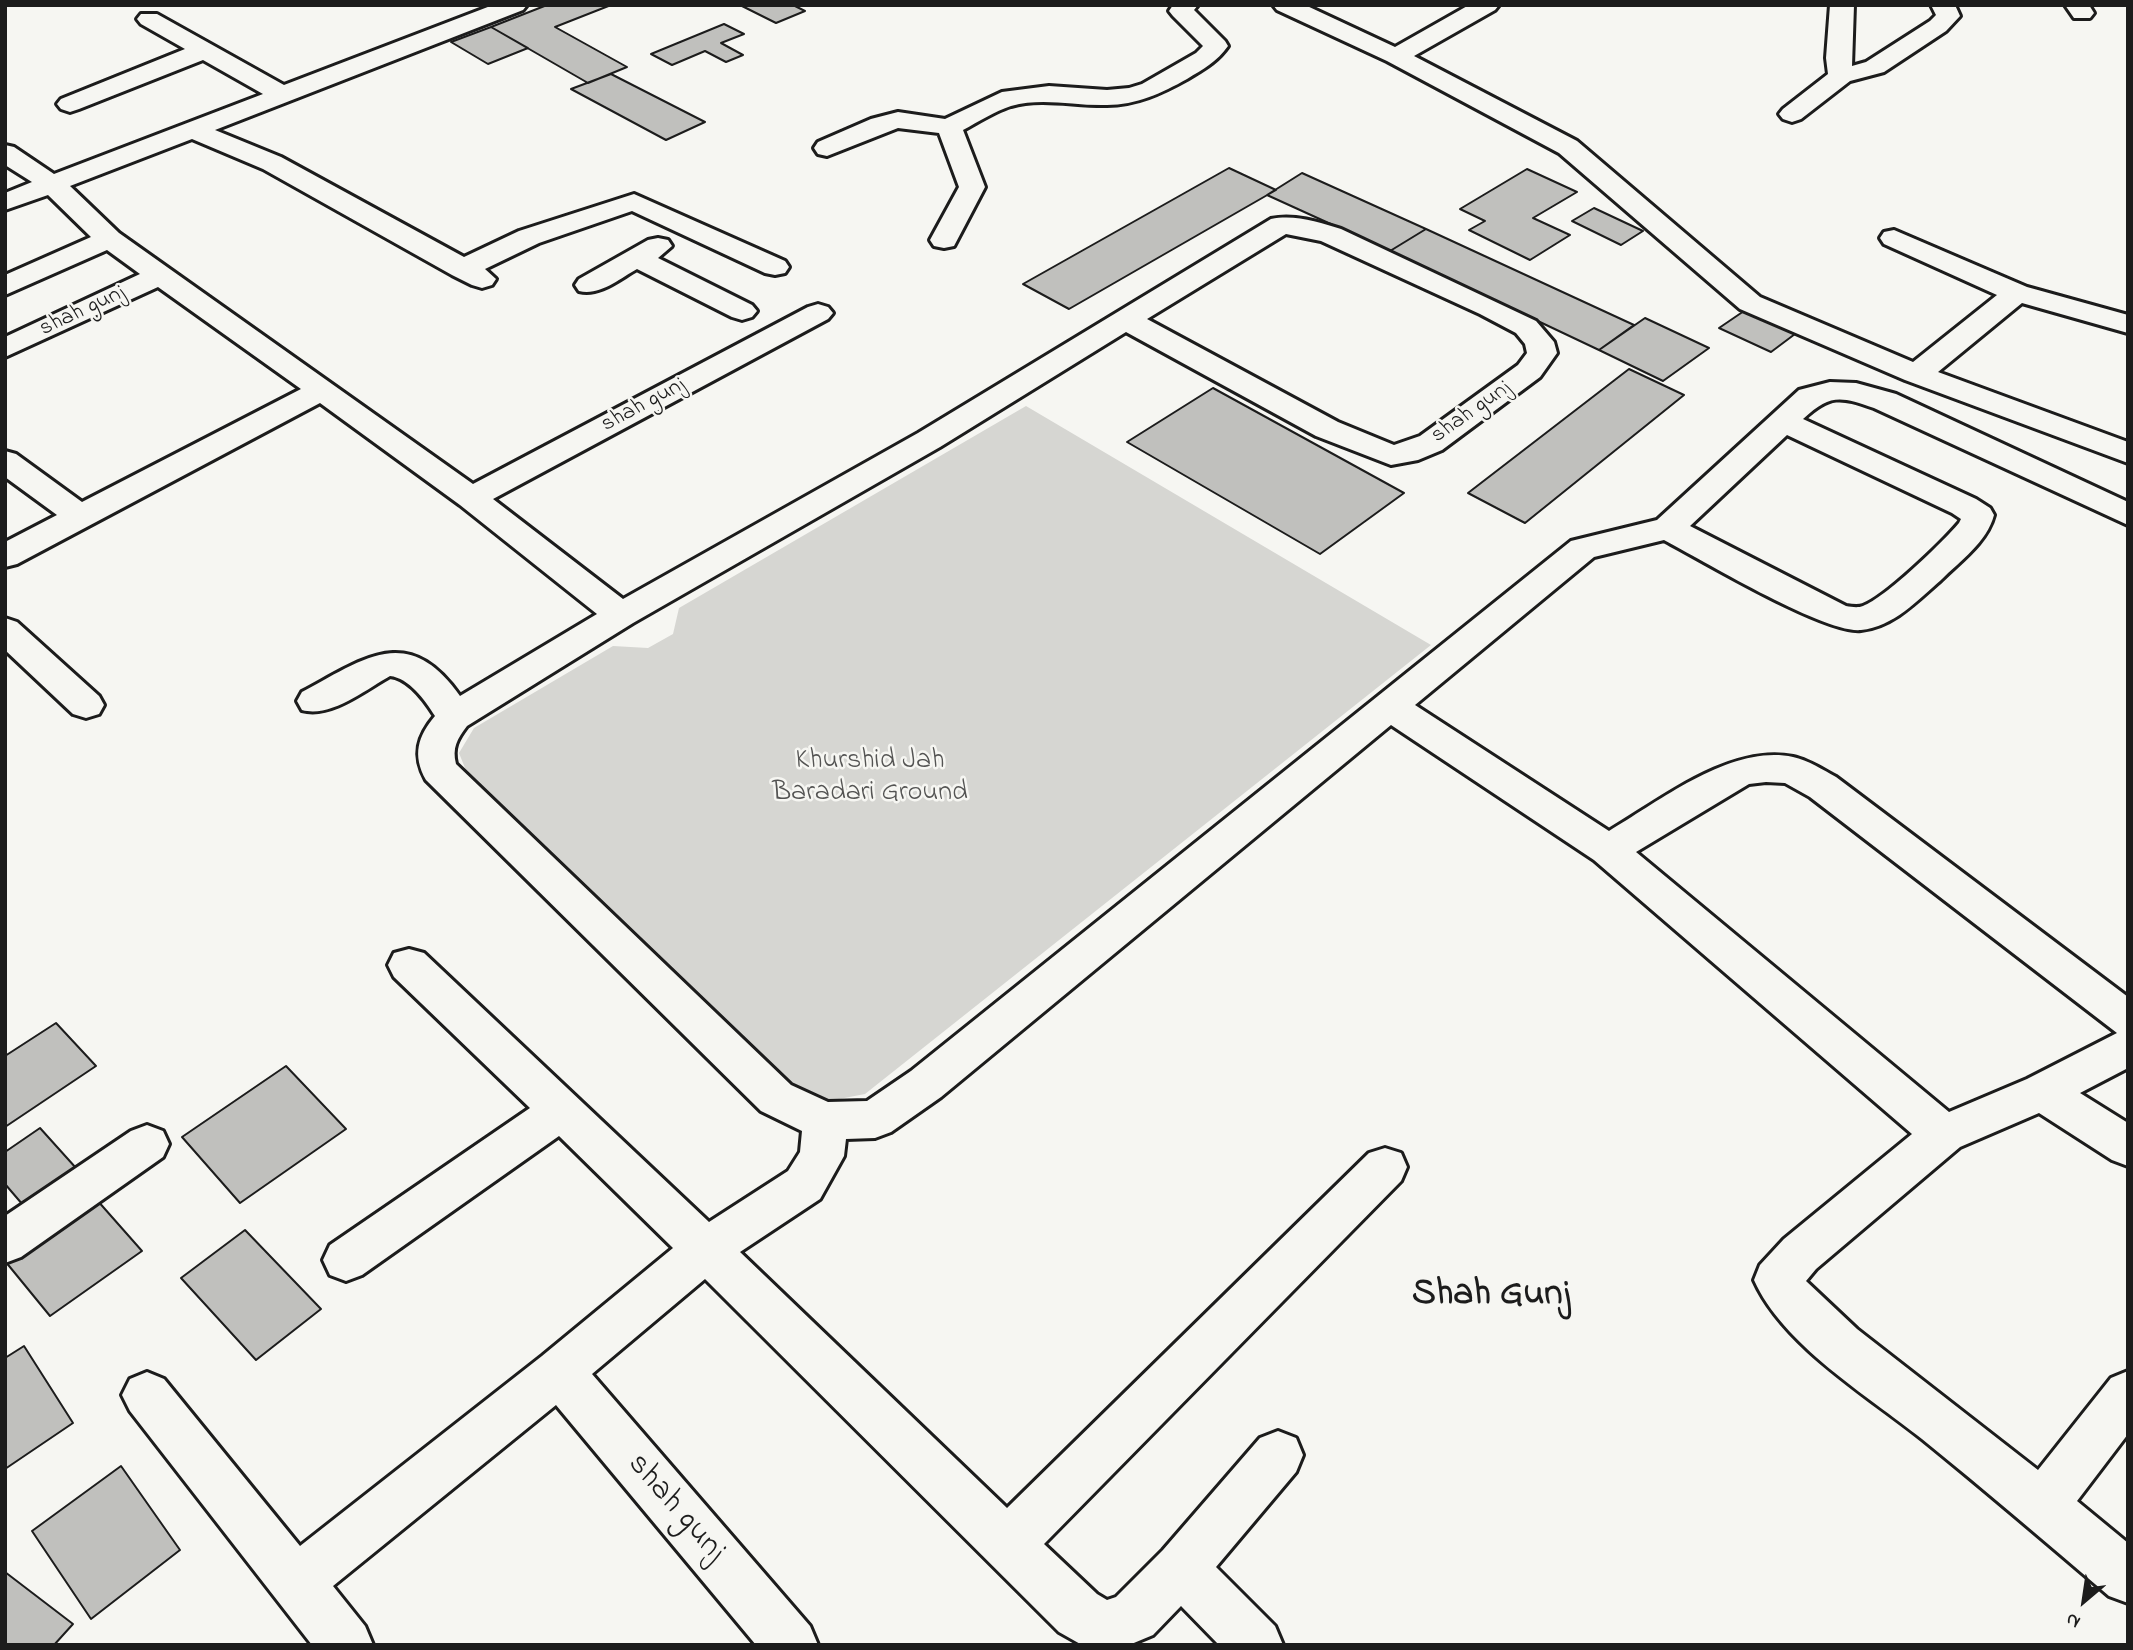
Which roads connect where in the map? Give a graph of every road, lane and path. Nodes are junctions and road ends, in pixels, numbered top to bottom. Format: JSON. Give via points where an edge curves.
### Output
{"nodes":[{"id":1,"x":515,"y":5,"type":"edge"},
{"id":2,"x":1186,"y":5,"type":"edge"},
{"id":3,"x":1285,"y":5,"type":"edge"},
{"id":4,"x":1488,"y":5,"type":"edge"},
{"id":5,"x":1842,"y":5,"type":"edge"},
{"id":6,"x":1943,"y":5,"type":"edge"},
{"id":7,"x":469,"y":12,"type":"edge"},
{"id":8,"x":149,"y":19,"type":"dead end"},
{"id":9,"x":205,"y":50,"type":"junction"},
{"id":10,"x":1396,"y":56,"type":"junction"},
{"id":11,"x":1841,"y":76,"type":"junction"},
{"id":12,"x":281,"y":94,"type":"junction"},
{"id":13,"x":70,"y":104,"type":"dead end"},
{"id":14,"x":1792,"y":114,"type":"dead end"},
{"id":15,"x":949,"y":127,"type":"junction"},
{"id":16,"x":190,"y":129,"type":"junction"},
{"id":17,"x":827,"y":148,"type":"dead end"},
{"id":18,"x":5,"y":153,"type":"edge"},
{"id":19,"x":52,"y":184,"type":"junction"},
{"id":20,"x":5,"y":202,"type":"edge"},
{"id":21,"x":690,"y":228,"type":"junction"},
{"id":22,"x":1894,"y":238,"type":"dead end"},
{"id":23,"x":109,"y":240,"type":"junction"},
{"id":24,"x":944,"y":240,"type":"dead end"},
{"id":25,"x":637,"y":258,"type":"junction"},
{"id":26,"x":775,"y":267,"type":"dead end"},
{"id":27,"x":161,"y":275,"type":"junction"},
{"id":28,"x":589,"y":285,"type":"dead end"},
{"id":29,"x":5,"y":286,"type":"edge"},
{"id":30,"x":2017,"y":293,"type":"junction"},
{"id":31,"x":742,"y":311,"type":"dead end"},
{"id":32,"x":818,"y":313,"type":"dead end"},
{"id":33,"x":1126,"y":320,"type":"junction"},
{"id":34,"x":2128,"y":324,"type":"edge"},
{"id":35,"x":5,"y":348,"type":"edge"},
{"id":36,"x":1916,"y":374,"type":"junction"},
{"id":37,"x":322,"y":390,"type":"junction"},
{"id":38,"x":1783,"y":421,"type":"junction"},
{"id":39,"x":2128,"y":453,"type":"edge"},
{"id":40,"x":5,"y":461,"type":"edge"},
{"id":41,"x":471,"y":498,"type":"junction"},
{"id":42,"x":2128,"y":516,"type":"edge"},
{"id":43,"x":80,"y":517,"type":"junction"},
{"id":44,"x":1668,"y":527,"type":"junction"},
{"id":45,"x":5,"y":556,"type":"edge"},
{"id":46,"x":621,"y":615,"type":"junction"},
{"id":47,"x":5,"y":630,"type":"edge"},
{"id":48,"x":315,"y":701,"type":"dead end"},
{"id":49,"x":86,"y":705,"type":"dead end"},
{"id":50,"x":1388,"y":705,"type":"junction"},
{"id":51,"x":454,"y":718,"type":"junction"},
{"id":52,"x":1608,"y":850,"type":"junction"},
{"id":53,"x":409,"y":965,"type":"dead end"},
{"id":54,"x":2128,"y":1020,"type":"edge"},
{"id":55,"x":2128,"y":1047,"type":"edge"},
{"id":56,"x":2042,"y":1092,"type":"junction"},
{"id":57,"x":560,"y":1111,"type":"junction"},
{"id":58,"x":825,"y":1121,"type":"junction"},
{"id":59,"x":1944,"y":1134,"type":"junction"},
{"id":60,"x":147,"y":1144,"type":"dead end"},
{"id":61,"x":2128,"y":1147,"type":"edge"},
{"id":62,"x":1385,"y":1167,"type":"dead end"},
{"id":63,"x":5,"y":1242,"type":"edge"},
{"id":64,"x":706,"y":1249,"type":"junction"},
{"id":65,"x":346,"y":1260,"type":"dead end"},
{"id":66,"x":559,"y":1372,"type":"junction"},
{"id":67,"x":2128,"y":1394,"type":"edge"},
{"id":68,"x":147,"y":1395,"type":"dead end"},
{"id":69,"x":1278,"y":1455,"type":"dead end"},
{"id":70,"x":2043,"y":1504,"type":"junction"},
{"id":71,"x":1007,"y":1545,"type":"junction"},
{"id":72,"x":1181,"y":1568,"type":"junction"},
{"id":73,"x":2128,"y":1577,"type":"edge"},
{"id":74,"x":295,"y":1583,"type":"junction"},
{"id":75,"x":346,"y":1645,"type":"edge"},
{"id":76,"x":792,"y":1645,"type":"edge"},
{"id":77,"x":1256,"y":1645,"type":"edge"}],
"edges":[{"from":1,"to":7,"type":"street"},
{"from":2,"to":15,"type":"street","via":[[1181,10],[1216,46],[1205,58],[1151,89],[1107,97],[1049,93],[1002,100]]},
{"from":3,"to":10,"type":"street"},
{"from":4,"to":10,"type":"street"},
{"from":5,"to":11,"type":"street"},
{"from":6,"to":11,"type":"street","via":[[1948,16],[1938,26],[1875,67]]},
{"from":7,"to":12,"type":"street"},
{"from":8,"to":9,"type":"street"},
{"from":9,"to":12,"type":"street"},
{"from":9,"to":13,"type":"street"},
{"from":10,"to":36,"type":"street","via":[[1568,147],[1750,303]]},
{"from":11,"to":14,"type":"street"},
{"from":12,"to":16,"type":"street"},
{"from":15,"to":17,"type":"street","via":[[898,120]]},
{"from":15,"to":24,"type":"street","via":[[972,187]]},
{"from":16,"to":19,"type":"street"},
{"from":16,"to":21,"type":"street","via":[[272,163],[472,274],[529,237],[634,202]]},
{"from":18,"to":19,"type":"street"},
{"from":19,"to":20,"type":"street"},
{"from":19,"to":23,"type":"street"},
{"from":21,"to":25,"type":"street"},
{"from":21,"to":26,"type":"street"},
{"from":22,"to":30,"type":"street"},
{"from":23,"to":27,"type":"street"},
{"from":23,"to":29,"type":"street","name":"shah gunj"},
{"from":25,"to":28,"type":"street"},
{"from":25,"to":31,"type":"street"},
{"from":27,"to":35,"type":"street","name":"shah gunj"},
{"from":27,"to":37,"type":"street"},
{"from":30,"to":34,"type":"street"},
{"from":30,"to":36,"type":"street"},
{"from":32,"to":41,"type":"street","name":"shah gunj"},
{"from":33,"to":33,"type":"street","name":"shah gunj","via":[[1281,225],[1331,235],[1490,308],[1526,327],[1542,353],[1529,372],[1432,443],[1391,455],[1327,429]]},
{"from":33,"to":46,"type":"street","via":[[929,440]]},
{"from":36,"to":39,"type":"street"},
{"from":37,"to":41,"type":"street"},
{"from":37,"to":43,"type":"street"},
{"from":38,"to":42,"type":"street","via":[[1810,396],[1828,389],[1852,389]]},
{"from":38,"to":44,"type":"street"},
{"from":38,"to":44,"type":"street","via":[[1965,506],[1978,520],[1971,532],[1889,605],[1873,616],[1854,620],[1837,616]]},
{"from":40,"to":43,"type":"street"},
{"from":41,"to":46,"type":"street"},
{"from":43,"to":45,"type":"street"},
{"from":44,"to":50,"type":"street","via":[[1583,549]]},
{"from":46,"to":51,"type":"street"},
{"from":47,"to":49,"type":"street"},
{"from":48,"to":51,"type":"street","via":[[391,662],[411,669],[446,701]]},
{"from":50,"to":52,"type":"street"},
{"from":50,"to":58,"type":"street","via":[[926,1084],[875,1119]]},
{"from":51,"to":58,"type":"street","via":[[440,735],[435,753],[439,770],[776,1098]]},
{"from":52,"to":54,"type":"street","via":[[1740,772],[1792,770],[1823,787]]},
{"from":52,"to":59,"type":"street"},
{"from":53,"to":57,"type":"street"},
{"from":55,"to":56,"type":"street"},
{"from":56,"to":59,"type":"street"},
{"from":56,"to":61,"type":"street"},
{"from":57,"to":64,"type":"street"},
{"from":57,"to":65,"type":"street"},
{"from":58,"to":64,"type":"street","via":[[822,1156],[804,1185]]},
{"from":59,"to":70,"type":"street","via":[[1800,1254],[1777,1280],[1793,1303],[1837,1341]]},
{"from":60,"to":63,"type":"street"},
{"from":62,"to":71,"type":"street"},
{"from":64,"to":66,"type":"street"},
{"from":64,"to":71,"type":"street"},
{"from":66,"to":74,"type":"street"},
{"from":66,"to":76,"type":"street","name":"shah gunj"},
{"from":67,"to":70,"type":"street"},
{"from":68,"to":74,"type":"street"},
{"from":69,"to":72,"type":"street"},
{"from":70,"to":73,"type":"street"},
{"from":71,"to":72,"type":"street","via":[[1078,1613],[1104,1628],[1134,1616]]},
{"from":72,"to":77,"type":"street"},
{"from":74,"to":75,"type":"street"}]}
